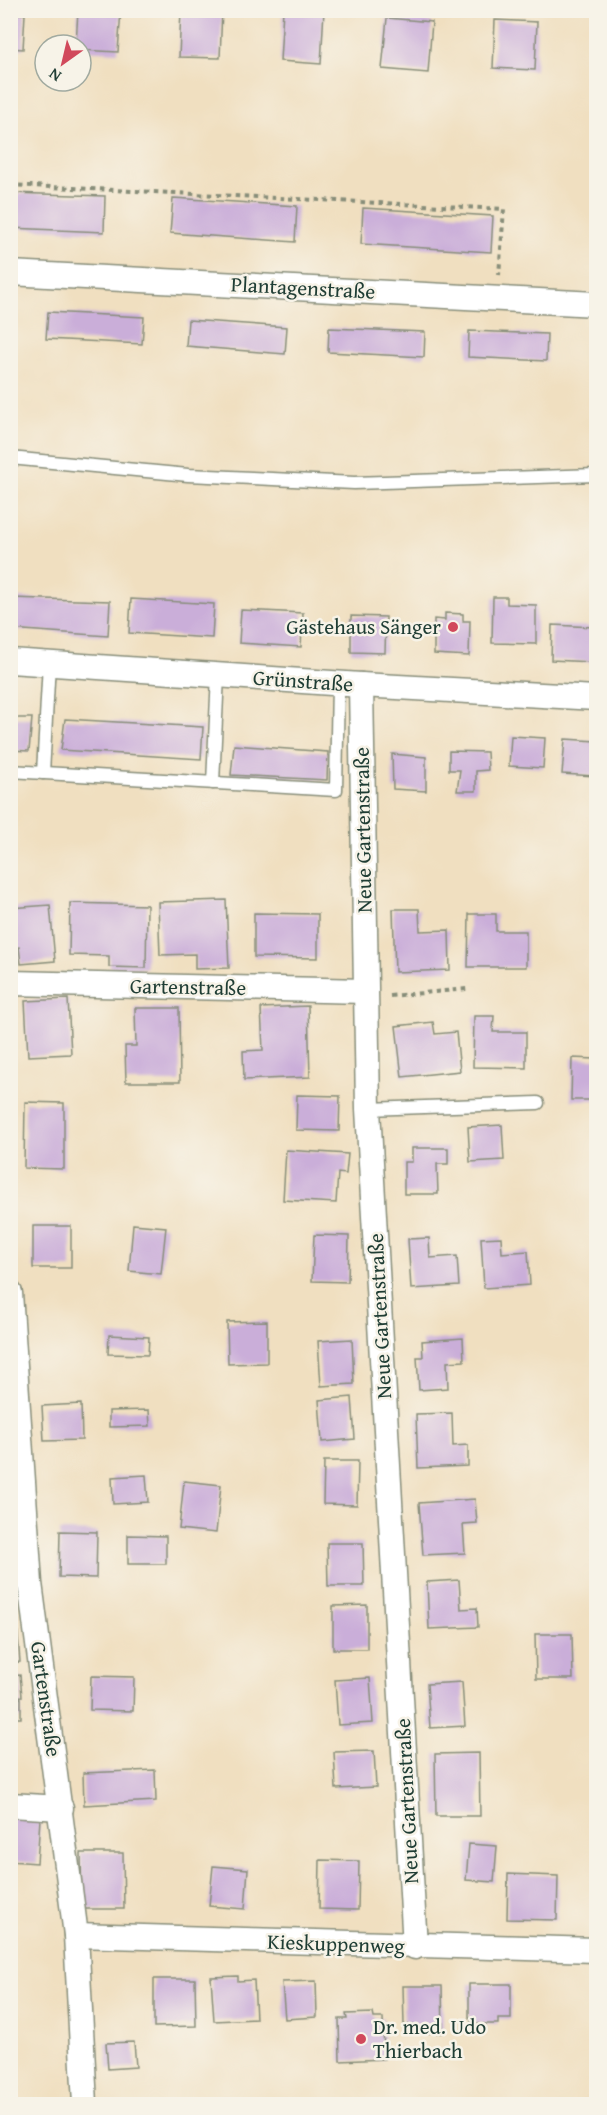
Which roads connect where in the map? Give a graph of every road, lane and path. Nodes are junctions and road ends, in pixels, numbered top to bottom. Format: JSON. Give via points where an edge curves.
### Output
{"nodes":[{"id":1,"x":10,"y":185,"type":"edge"},
{"id":2,"x":10,"y":273,"type":"edge"},
{"id":3,"x":497,"y":298,"type":"junction"},
{"id":4,"x":597,"y":304,"type":"edge"},
{"id":5,"x":10,"y":458,"type":"edge"},
{"id":6,"x":597,"y":475,"type":"edge"},
{"id":7,"x":10,"y":661,"type":"edge"},
{"id":8,"x":49,"y":663,"type":"junction"},
{"id":9,"x":218,"y":675,"type":"junction"},
{"id":10,"x":350,"y":684,"type":"junction"},
{"id":11,"x":597,"y":698,"type":"edge"},
{"id":12,"x":10,"y":771,"type":"edge"},
{"id":13,"x":43,"y":773,"type":"junction"},
{"id":14,"x":213,"y":783,"type":"junction"},
{"id":15,"x":10,"y":983,"type":"edge"},
{"id":16,"x":467,"y":989,"type":"dead end"},
{"id":17,"x":365,"y":994,"type":"junction"},
{"id":18,"x":538,"y":1103,"type":"dead end"},
{"id":19,"x":368,"y":1109,"type":"junction"},
{"id":20,"x":10,"y":1293,"type":"edge"},
{"id":21,"x":20,"y":1578,"type":"edge"},
{"id":22,"x":10,"y":1805,"type":"edge"},
{"id":23,"x":61,"y":1808,"type":"junction"},
{"id":24,"x":76,"y":1935,"type":"junction"},
{"id":25,"x":415,"y":1947,"type":"junction"},
{"id":26,"x":597,"y":1950,"type":"edge"},
{"id":27,"x":85,"y":2104,"type":"edge"}],
"edges":[{"from":1,"to":3,"type":"path","via":[[504,209]]},
{"from":2,"to":3,"type":"street","name":"Plantagenstraße"},
{"from":3,"to":4,"type":"street","name":"Plantagenstraße"},
{"from":5,"to":6,"type":"lane","via":[[188,475],[354,483]]},
{"from":7,"to":8,"type":"street","name":"Grünstraße"},
{"from":8,"to":9,"type":"street","name":"Grünstraße"},
{"from":8,"to":13,"type":"lane"},
{"from":9,"to":10,"type":"street","name":"Grünstraße"},
{"from":9,"to":14,"type":"lane"},
{"from":10,"to":11,"type":"street","name":"Grünstraße"},
{"from":10,"to":14,"type":"lane","via":[[336,790]]},
{"from":10,"to":17,"type":"street","name":"Neue Gartenstraße"},
{"from":12,"to":13,"type":"lane"},
{"from":13,"to":14,"type":"lane"},
{"from":15,"to":17,"type":"street","name":"Gartenstraße"},
{"from":16,"to":17,"type":"path"},
{"from":17,"to":19,"type":"street","name":"Neue Gartenstraße"},
{"from":18,"to":19,"type":"lane"},
{"from":19,"to":25,"type":"street","name":"Neue Gartenstraße"},
{"from":20,"to":21,"type":"street","name":"Gartenstraße"},
{"from":21,"to":23,"type":"street","name":"Gartenstraße"},
{"from":22,"to":23,"type":"street"},
{"from":23,"to":24,"type":"street","name":"Gartenstraße"},
{"from":24,"to":25,"type":"street","name":"Kieskuppenweg"},
{"from":24,"to":27,"type":"street","name":"Gartenstraße"},
{"from":25,"to":26,"type":"street","name":"Kieskuppenweg"}]}
